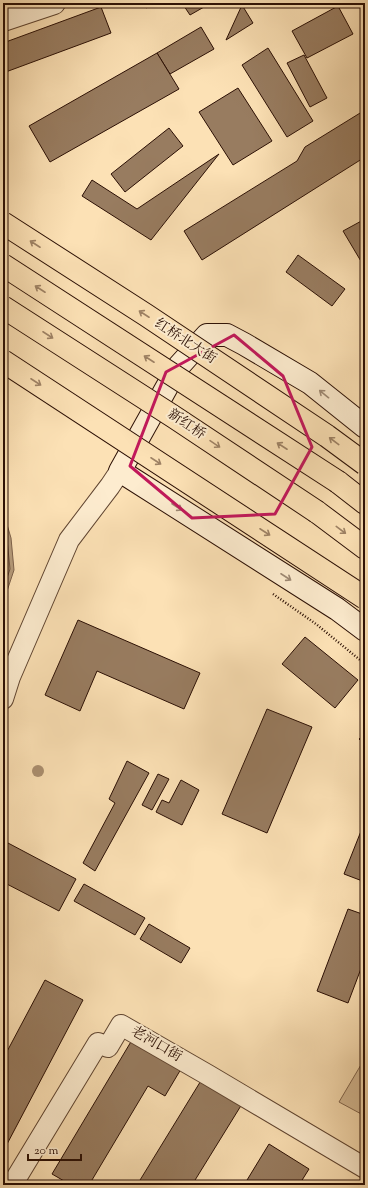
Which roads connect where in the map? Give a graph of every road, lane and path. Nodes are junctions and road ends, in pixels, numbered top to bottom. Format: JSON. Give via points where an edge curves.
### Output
{"nodes":[{"id":1,"x":54,"y":3,"type":"edge"},
{"id":2,"x":3,"y":20,"type":"edge"},
{"id":3,"x":3,"y":223,"type":"edge"},
{"id":4,"x":3,"y":265,"type":"edge"},
{"id":5,"x":3,"y":307,"type":"edge"},
{"id":6,"x":3,"y":361,"type":"edge"},
{"id":7,"x":365,"y":427,"type":"edge"},
{"id":8,"x":365,"y":464,"type":"edge"},
{"id":9,"x":120,"y":471,"type":"junction"},
{"id":10,"x":365,"y":503,"type":"edge"},
{"id":11,"x":365,"y":548,"type":"edge"},
{"id":12,"x":365,"y":598,"type":"edge"},
{"id":13,"x":365,"y":630,"type":"edge"},
{"id":14,"x":3,"y":699,"type":"edge"},
{"id":15,"x":365,"y":1168,"type":"edge"},
{"id":16,"x":12,"y":1185,"type":"edge"}],
"edges":[{"from":1,"to":2,"type":"main road"},
{"from":8,"to":3,"type":"main road","name":"红桥北大街","one_way":true,"bridge":true,"via":[[308,423]]},
{"from":10,"to":4,"type":"main road","one_way":true,"bridge":true,"via":[[338,482]]},
{"from":5,"to":11,"type":"main road","name":"新红桥","one_way":true,"bridge":true,"via":[[174,416],[317,512]]},
{"from":6,"to":12,"type":"main road","one_way":true,"bridge":true},
{"from":7,"to":9,"type":"main road","one_way":true,"via":[[310,383],[244,344],[228,336],[207,335],[178,367]]},
{"from":9,"to":13,"type":"main road","one_way":true},
{"from":9,"to":14,"type":"street","via":[[69,540]]},
{"from":15,"to":16,"type":"street","name":"老河口街","via":[[121,1025],[108,1047],[98,1044]]}]}
